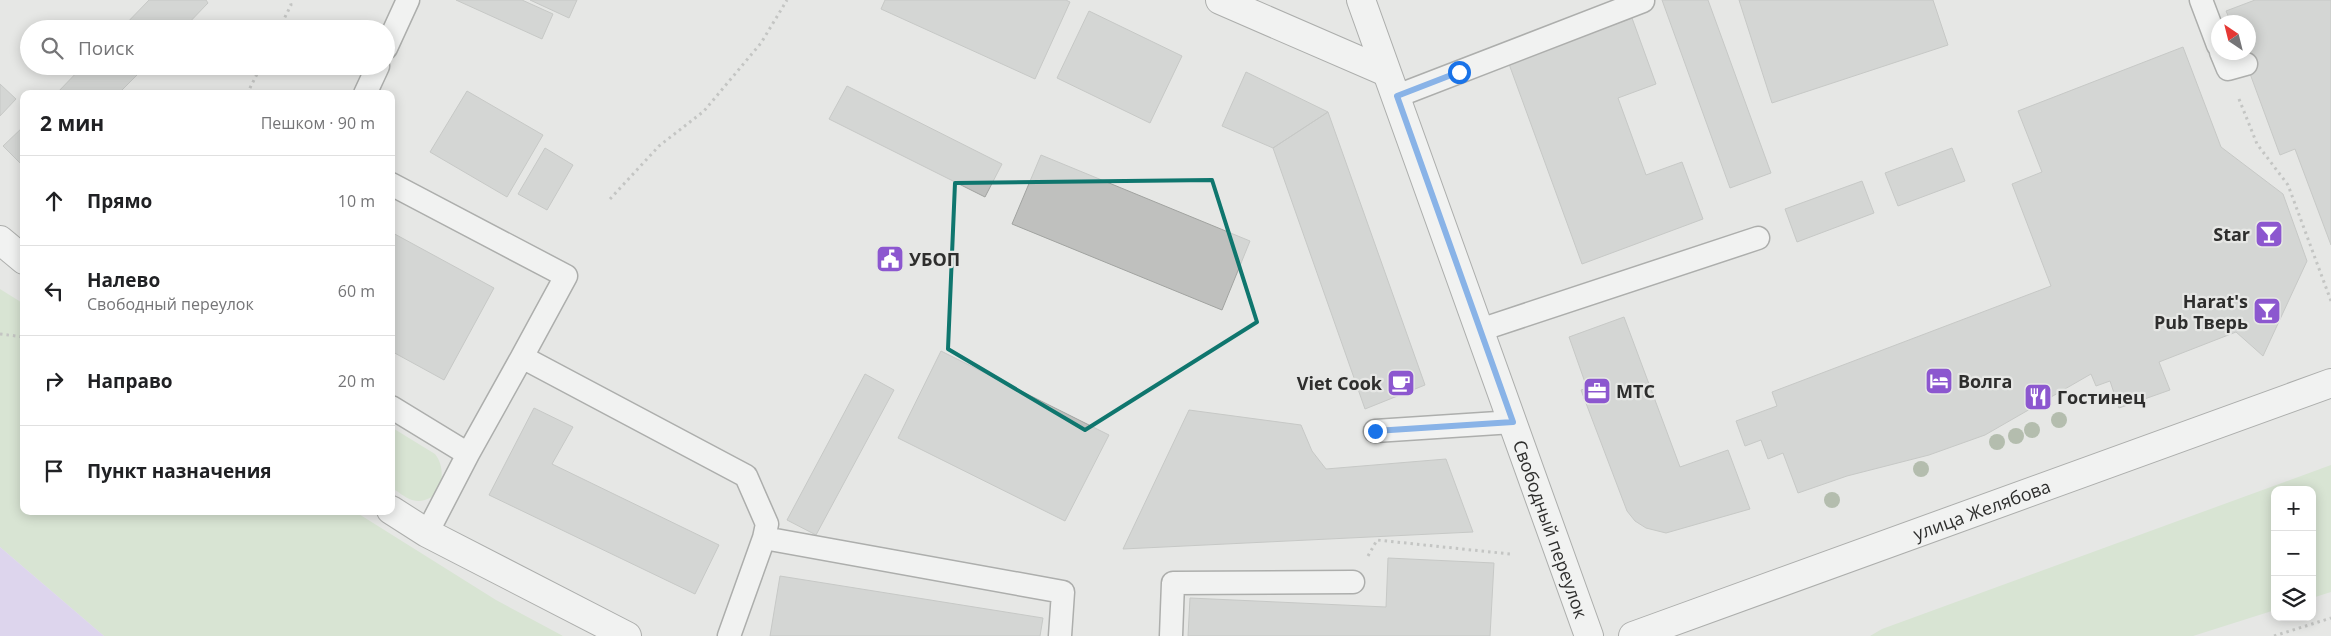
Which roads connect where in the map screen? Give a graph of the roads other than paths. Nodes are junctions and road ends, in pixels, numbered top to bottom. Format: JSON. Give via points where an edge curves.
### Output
{"nodes":[{"id":1,"x":408,"y":0,"type":"edge"},
{"id":2,"x":1220,"y":0,"type":"edge"},
{"id":3,"x":1361,"y":0,"type":"edge"},
{"id":4,"x":2201,"y":0,"type":"edge"},
{"id":5,"x":1643,"y":1,"type":"edge"},
{"id":6,"x":2211,"y":26,"type":"edge"},
{"id":7,"x":395,"y":28,"type":"edge"},
{"id":8,"x":374,"y":75,"type":"edge"},
{"id":9,"x":1391,"y":84,"type":"junction"},
{"id":10,"x":367,"y":90,"type":"edge"},
{"id":11,"x":395,"y":186,"type":"edge"},
{"id":12,"x":1758,"y":238,"type":"dead end"},
{"id":13,"x":0,"y":240,"type":"edge"},
{"id":14,"x":20,"y":257,"type":"edge"},
{"id":15,"x":1480,"y":330,"type":"junction"},
{"id":16,"x":522,"y":357,"type":"junction"},
{"id":17,"x":2331,"y":383,"type":"edge"},
{"id":18,"x":395,"y":409,"type":"edge"},
{"id":19,"x":1513,"y":422,"type":"junction"},
{"id":20,"x":1375,"y":431,"type":"dead end"},
{"id":21,"x":468,"y":454,"type":"junction"},
{"id":22,"x":395,"y":513,"type":"edge"},
{"id":23,"x":427,"y":533,"type":"junction"},
{"id":24,"x":764,"y":538,"type":"junction"},
{"id":25,"x":1353,"y":582,"type":"road end"},
{"id":26,"x":627,"y":636,"type":"edge"},
{"id":27,"x":729,"y":636,"type":"edge"},
{"id":28,"x":1060,"y":636,"type":"edge"},
{"id":29,"x":1170,"y":636,"type":"edge"},
{"id":30,"x":1589,"y":636,"type":"edge"},
{"id":31,"x":1634,"y":636,"type":"edge"}],
"edges":[{"from":1,"to":7,"type":"lane"},
{"from":2,"to":9,"type":"street"},
{"from":3,"to":9,"type":"street","name":"Свободный переулок"},
{"from":4,"to":6,"type":"lane"},
{"from":5,"to":9,"type":"lane"},
{"from":8,"to":10,"type":"lane"},
{"from":9,"to":15,"type":"street","name":"Свободный переулок"},
{"from":11,"to":16,"type":"lane","via":[[566,276]]},
{"from":12,"to":15,"type":"lane"},
{"from":13,"to":14,"type":"street"},
{"from":15,"to":19,"type":"street","name":"Свободный переулок"},
{"from":16,"to":21,"type":"lane"},
{"from":16,"to":24,"type":"lane","via":[[746,476],[767,524]]},
{"from":17,"to":31,"type":"street","name":"улица Желябова"},
{"from":18,"to":21,"type":"lane"},
{"from":19,"to":20,"type":"lane"},
{"from":19,"to":30,"type":"street","name":"Свободный переулок"},
{"from":21,"to":23,"type":"lane"},
{"from":22,"to":23,"type":"street"},
{"from":23,"to":26,"type":"street"},
{"from":24,"to":27,"type":"lane"},
{"from":24,"to":28,"type":"lane","via":[[1063,592]]},
{"from":25,"to":29,"type":"lane","via":[[1172,583]]}]}
